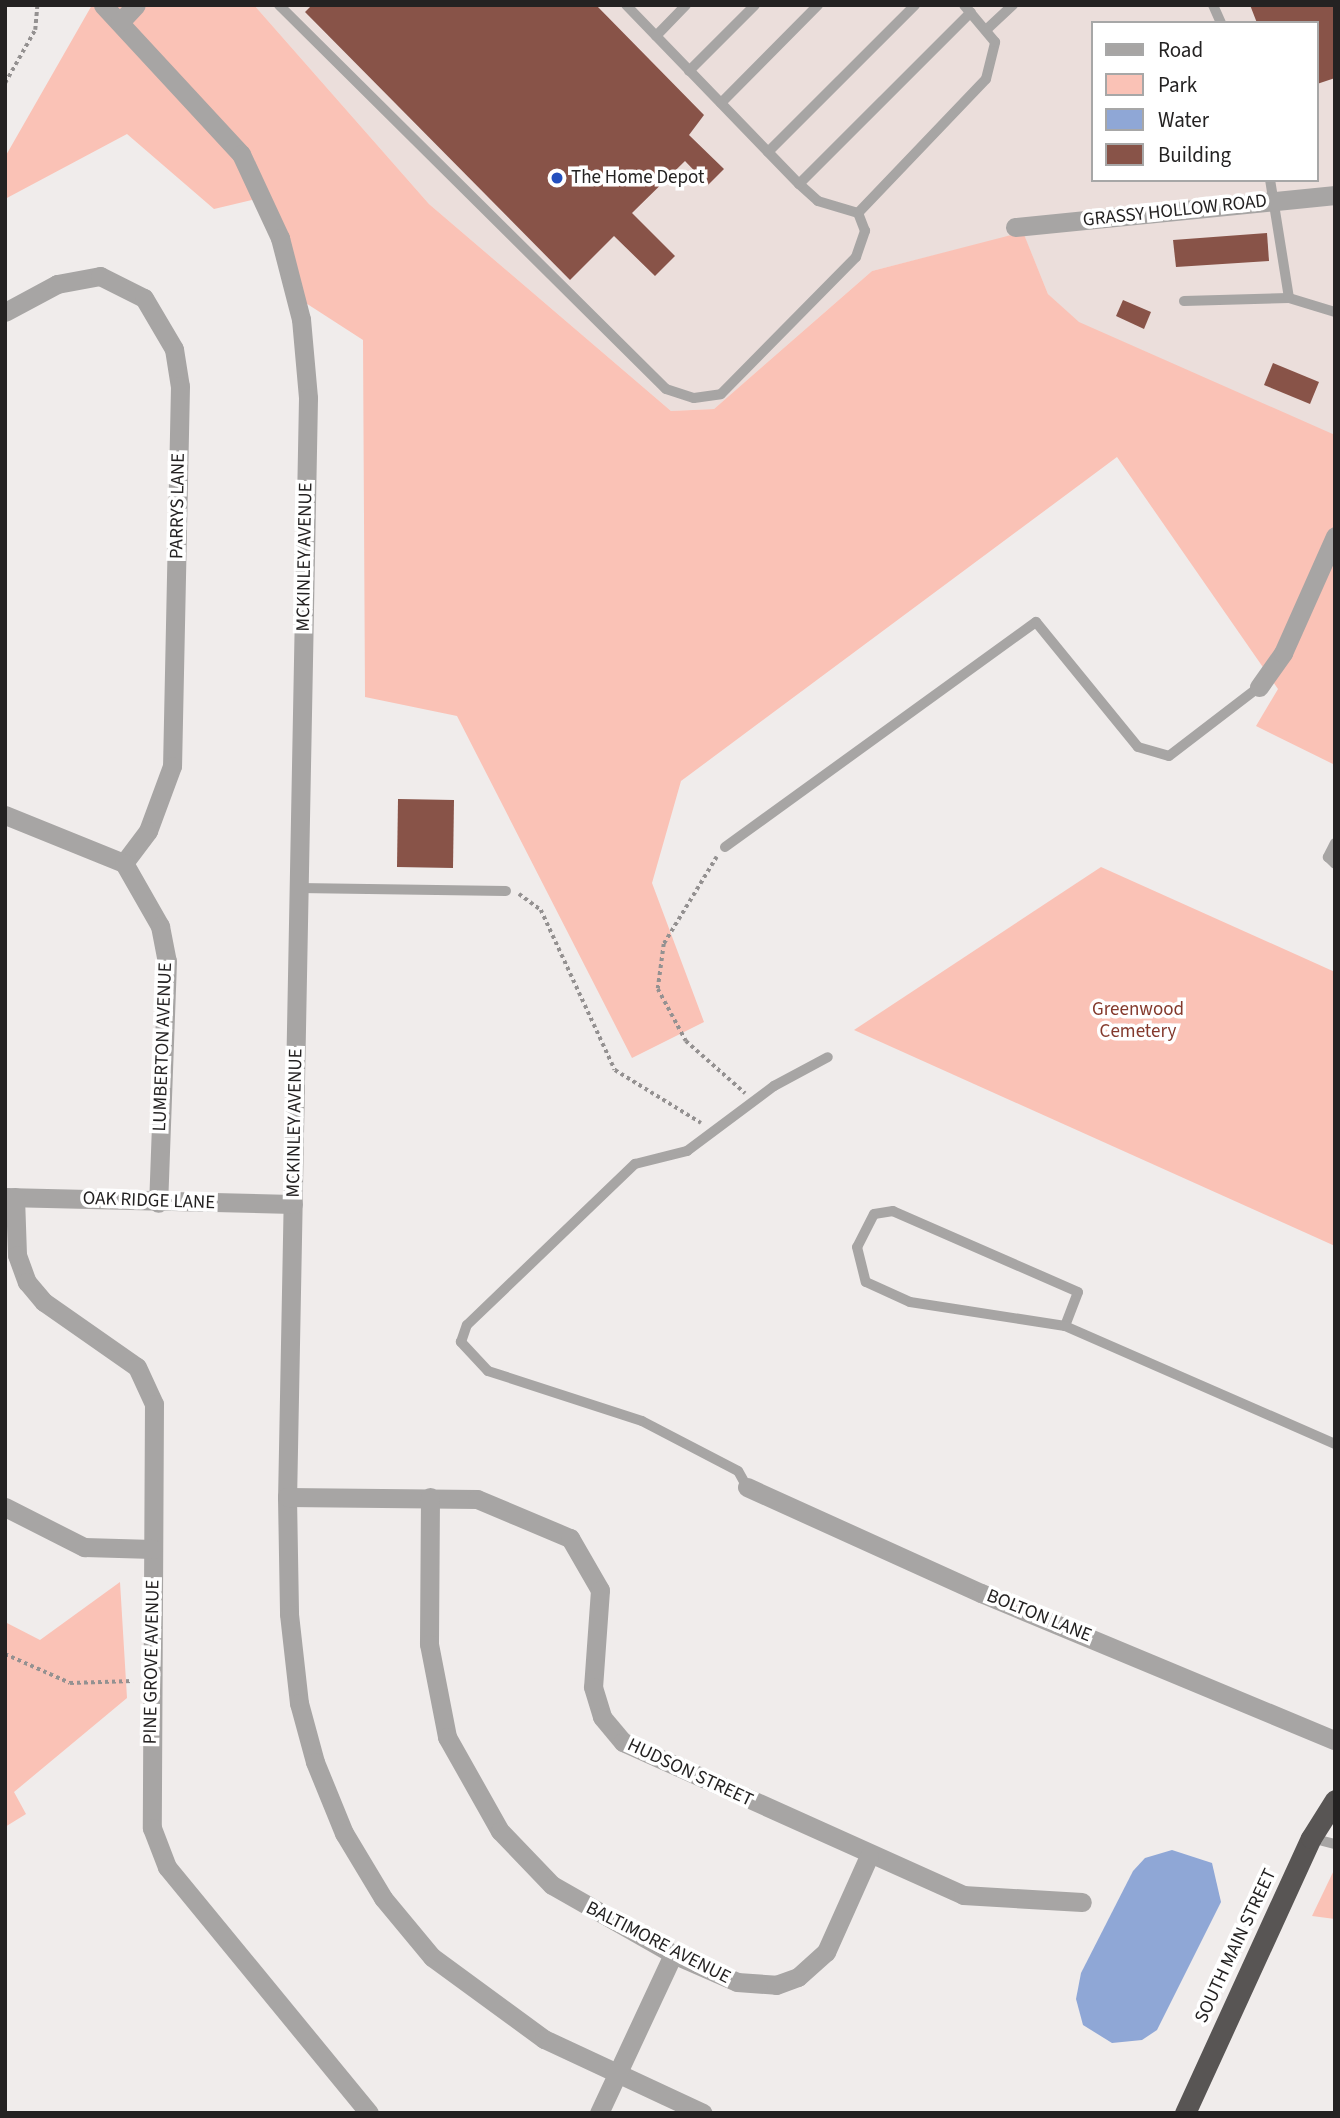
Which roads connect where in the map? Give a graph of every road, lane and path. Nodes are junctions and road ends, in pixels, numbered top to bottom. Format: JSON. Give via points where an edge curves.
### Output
{"nodes":[{"id":1,"x":37,"y":5,"type":"edge"},
{"id":2,"x":103,"y":5,"type":"edge"},
{"id":3,"x":136,"y":5,"type":"edge"},
{"id":4,"x":279,"y":5,"type":"edge"},
{"id":5,"x":626,"y":5,"type":"edge"},
{"id":6,"x":686,"y":5,"type":"edge"},
{"id":7,"x":755,"y":5,"type":"edge"},
{"id":8,"x":818,"y":5,"type":"edge"},
{"id":9,"x":915,"y":5,"type":"edge"},
{"id":10,"x":1013,"y":5,"type":"edge"},
{"id":11,"x":968,"y":9,"type":"edge"},
{"id":12,"x":120,"y":22,"type":"junction"},
{"id":13,"x":986,"y":30,"type":"junction"},
{"id":14,"x":656,"y":36,"type":"junction"},
{"id":15,"x":689,"y":71,"type":"junction"},
{"id":16,"x":5,"y":83,"type":"edge"},
{"id":17,"x":721,"y":103,"type":"junction"},
{"id":18,"x":768,"y":152,"type":"junction"},
{"id":19,"x":1271,"y":182,"type":"edge"},
{"id":20,"x":799,"y":184,"type":"junction"},
{"id":21,"x":1335,"y":195,"type":"edge"},
{"id":22,"x":1277,"y":201,"type":"junction"},
{"id":23,"x":858,"y":213,"type":"junction"},
{"id":24,"x":1015,"y":227,"type":"dead end"},
{"id":25,"x":1289,"y":298,"type":"junction"},
{"id":26,"x":1184,"y":301,"type":"dead end"},
{"id":27,"x":5,"y":312,"type":"edge"},
{"id":28,"x":1335,"y":312,"type":"edge"},
{"id":29,"x":1335,"y":536,"type":"edge"},
{"id":30,"x":1259,"y":687,"type":"joint"},
{"id":31,"x":5,"y":815,"type":"edge"},
{"id":32,"x":1335,"y":843,"type":"edge"},
{"id":33,"x":725,"y":847,"type":"joint"},
{"id":34,"x":124,"y":863,"type":"junction"},
{"id":35,"x":1335,"y":864,"type":"edge"},
{"id":36,"x":299,"y":888,"type":"junction"},
{"id":37,"x":506,"y":891,"type":"joint"},
{"id":38,"x":828,"y":1057,"type":"dead end"},
{"id":39,"x":754,"y":1101,"type":"junction"},
{"id":40,"x":724,"y":1125,"type":"junction"},
{"id":41,"x":10,"y":1197,"type":"edge"},
{"id":42,"x":158,"y":1203,"type":"junction"},
{"id":43,"x":293,"y":1204,"type":"junction"},
{"id":44,"x":1065,"y":1326,"type":"junction"},
{"id":45,"x":1335,"y":1444,"type":"edge"},
{"id":46,"x":747,"y":1487,"type":"joint"},
{"id":47,"x":287,"y":1497,"type":"junction"},
{"id":48,"x":430,"y":1497,"type":"junction"},
{"id":49,"x":5,"y":1507,"type":"edge"},
{"id":50,"x":153,"y":1549,"type":"junction"},
{"id":51,"x":5,"y":1654,"type":"edge"},
{"id":52,"x":133,"y":1681,"type":"dead end"},
{"id":53,"x":1335,"y":1740,"type":"edge"},
{"id":54,"x":1335,"y":1800,"type":"edge"},
{"id":55,"x":1311,"y":1838,"type":"junction"},
{"id":56,"x":1335,"y":1844,"type":"edge"},
{"id":57,"x":869,"y":1856,"type":"junction"},
{"id":58,"x":1082,"y":1902,"type":"dead end"},
{"id":59,"x":673,"y":1954,"type":"junction"},
{"id":60,"x":617,"y":2075,"type":"junction"},
{"id":61,"x":369,"y":2113,"type":"edge"},
{"id":62,"x":598,"y":2113,"type":"edge"},
{"id":63,"x":703,"y":2113,"type":"edge"},
{"id":64,"x":1185,"y":2113,"type":"edge"}],
"edges":[{"from":1,"to":16,"type":"path","via":[[34,30]]},
{"from":2,"to":12,"type":"street","name":"MCKINLEY AVENUE"},
{"from":3,"to":12,"type":"street"},
{"from":4,"to":23,"type":"lane","via":[[666,389],[694,398],[720,394],[856,257],[865,231]]},
{"from":5,"to":14,"type":"lane"},
{"from":6,"to":14,"type":"lane"},
{"from":7,"to":15,"type":"lane"},
{"from":8,"to":17,"type":"lane"},
{"from":9,"to":18,"type":"lane"},
{"from":10,"to":13,"type":"lane"},
{"from":11,"to":13,"type":"lane"},
{"from":11,"to":20,"type":"lane"},
{"from":12,"to":36,"type":"street","name":"MCKINLEY AVENUE","via":[[241,154],[292,275],[308,398]]},
{"from":13,"to":23,"type":"lane","via":[[995,42],[986,79]]},
{"from":14,"to":15,"type":"lane"},
{"from":15,"to":17,"type":"lane"},
{"from":17,"to":18,"type":"lane"},
{"from":18,"to":20,"type":"lane"},
{"from":19,"to":22,"type":"lane"},
{"from":20,"to":23,"type":"lane","via":[[818,201]]},
{"from":21,"to":22,"type":"street","name":"GRASSY HOLLOW ROAD"},
{"from":22,"to":24,"type":"street","name":"GRASSY HOLLOW ROAD"},
{"from":22,"to":25,"type":"lane"},
{"from":25,"to":26,"type":"lane"},
{"from":25,"to":28,"type":"lane"},
{"from":27,"to":34,"type":"street","name":"PARRYS LANE","via":[[57,284],[100,276],[144,298],[174,349],[180,386],[172,766],[148,831]]},
{"from":29,"to":30,"type":"street","via":[[1283,653]]},
{"from":30,"to":33,"type":"lane","via":[[1169,756],[1138,747],[1036,622]]},
{"from":31,"to":34,"type":"street"},
{"from":32,"to":35,"type":"lane","via":[[1328,857]]},
{"from":33,"to":39,"type":"path","via":[[673,925],[660,957],[658,989],[686,1041]]},
{"from":34,"to":42,"type":"street","name":"LUMBERTON AVENUE","via":[[149,897],[167,961]]},
{"from":36,"to":37,"type":"lane"},
{"from":36,"to":43,"type":"street","name":"MCKINLEY AVENUE"},
{"from":37,"to":40,"type":"path","via":[[541,910],[622,1079],[684,1118]]},
{"from":38,"to":39,"type":"lane"},
{"from":39,"to":40,"type":"lane"},
{"from":40,"to":46,"type":"lane","via":[[687,1151],[635,1164],[467,1325],[461,1342],[488,1371],[642,1421],[738,1471]]},
{"from":41,"to":42,"type":"street","name":"OAK RIDGE LANE"},
{"from":41,"to":50,"type":"street","name":"PINE GROVE AVENUE","via":[[17,1255],[34,1293],[127,1358],[150,1390],[155,1418]]},
{"from":42,"to":43,"type":"street","name":"OAK RIDGE LANE"},
{"from":43,"to":47,"type":"street","name":"MCKINLEY AVENUE"},
{"from":44,"to":44,"type":"lane","via":[[1078,1293],[893,1211],[874,1214],[857,1247],[866,1282],[910,1302]]},
{"from":44,"to":45,"type":"lane"},
{"from":46,"to":53,"type":"street","name":"BOLTON LANE","via":[[981,1593]]},
{"from":47,"to":48,"type":"street","name":"HUDSON STREET"},
{"from":47,"to":60,"type":"street","name":"MCKINLEY AVENUE","via":[[289,1614],[299,1703],[344,1833],[383,1898],[432,1957],[544,2039]]},
{"from":48,"to":57,"type":"street","name":"HUDSON STREET","via":[[491,1503],[570,1538],[585,1556],[600,1590],[593,1687],[602,1717],[623,1742]]},
{"from":48,"to":59,"type":"street","name":"BALTIMORE AVENUE","via":[[430,1662],[463,1776],[500,1831],[552,1885]]},
{"from":49,"to":50,"type":"street","via":[[84,1547]]},
{"from":50,"to":61,"type":"street","name":"PINE GROVE AVENUE","via":[[152,1828],[167,1867]]},
{"from":51,"to":52,"type":"path","via":[[70,1683]]},
{"from":54,"to":55,"type":"highway","name":"SOUTH MAIN STREET"},
{"from":55,"to":56,"type":"lane"},
{"from":55,"to":64,"type":"highway","name":"SOUTH MAIN STREET"},
{"from":57,"to":58,"type":"street","name":"HUDSON STREET","via":[[963,1895]]},
{"from":57,"to":59,"type":"street","name":"BALTIMORE AVENUE","via":[[826,1952],[798,1977],[751,1986]]},
{"from":59,"to":60,"type":"street"},
{"from":60,"to":62,"type":"street"},
{"from":60,"to":63,"type":"street","name":"MCKINLEY AVENUE"}]}
